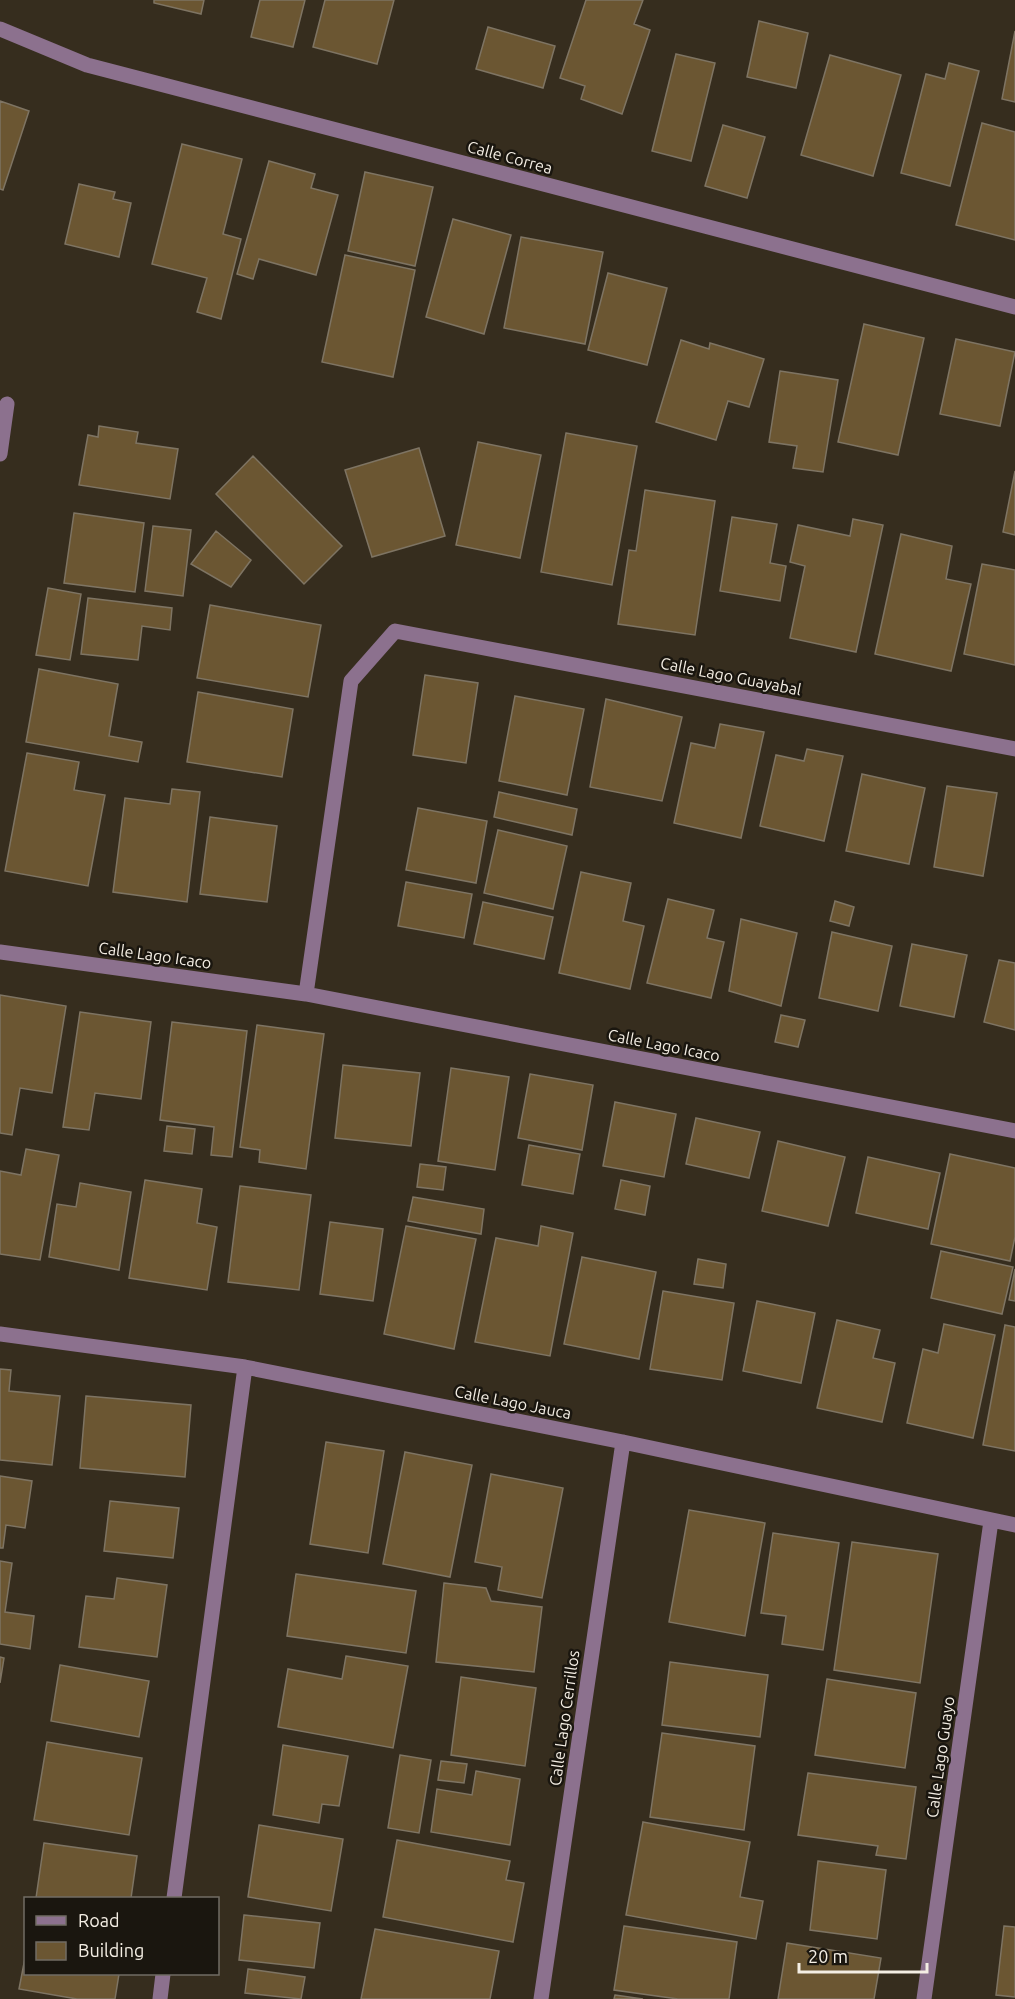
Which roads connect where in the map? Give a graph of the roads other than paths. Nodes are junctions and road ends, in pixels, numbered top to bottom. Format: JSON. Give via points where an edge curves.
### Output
{"nodes":[{"id":1,"x":0,"y":29,"type":"edge"},
{"id":2,"x":1015,"y":307,"type":"edge"},
{"id":3,"x":7,"y":404,"type":"dead end"},
{"id":4,"x":0,"y":454,"type":"edge"},
{"id":5,"x":1015,"y":749,"type":"edge"},
{"id":6,"x":0,"y":952,"type":"edge"},
{"id":7,"x":306,"y":994,"type":"junction"},
{"id":8,"x":1015,"y":1131,"type":"edge"},
{"id":9,"x":0,"y":1334,"type":"edge"},
{"id":10,"x":245,"y":1367,"type":"junction"},
{"id":11,"x":623,"y":1442,"type":"junction"},
{"id":12,"x":992,"y":1521,"type":"junction"},
{"id":13,"x":1015,"y":1525,"type":"edge"},
{"id":14,"x":174,"y":1897,"type":"edge"},
{"id":15,"x":164,"y":1975,"type":"edge"},
{"id":16,"x":160,"y":1999,"type":"edge"},
{"id":17,"x":541,"y":1999,"type":"edge"},
{"id":18,"x":924,"y":1999,"type":"edge"}],
"edges":[{"from":1,"to":2,"type":"street","name":"Calle Correa","via":[[87,65]]},
{"from":3,"to":4,"type":"street"},
{"from":5,"to":7,"type":"street","name":"Calle Lago Guayabal","via":[[394,631],[351,681]]},
{"from":6,"to":7,"type":"street","name":"Calle Lago Icaco"},
{"from":7,"to":8,"type":"street","name":"Calle Lago Icaco"},
{"from":9,"to":10,"type":"street","name":"Calle Lago Jauca"},
{"from":10,"to":11,"type":"street","name":"Calle Lago Jauca"},
{"from":10,"to":14,"type":"street"},
{"from":11,"to":12,"type":"street","name":"Calle Lago Jauca"},
{"from":11,"to":17,"type":"street","name":"Calle Lago Cerrillos"},
{"from":12,"to":13,"type":"street","name":"Calle Lago Jauca"},
{"from":12,"to":18,"type":"street","name":"Calle Lago Guayo"},
{"from":15,"to":16,"type":"street"}]}
